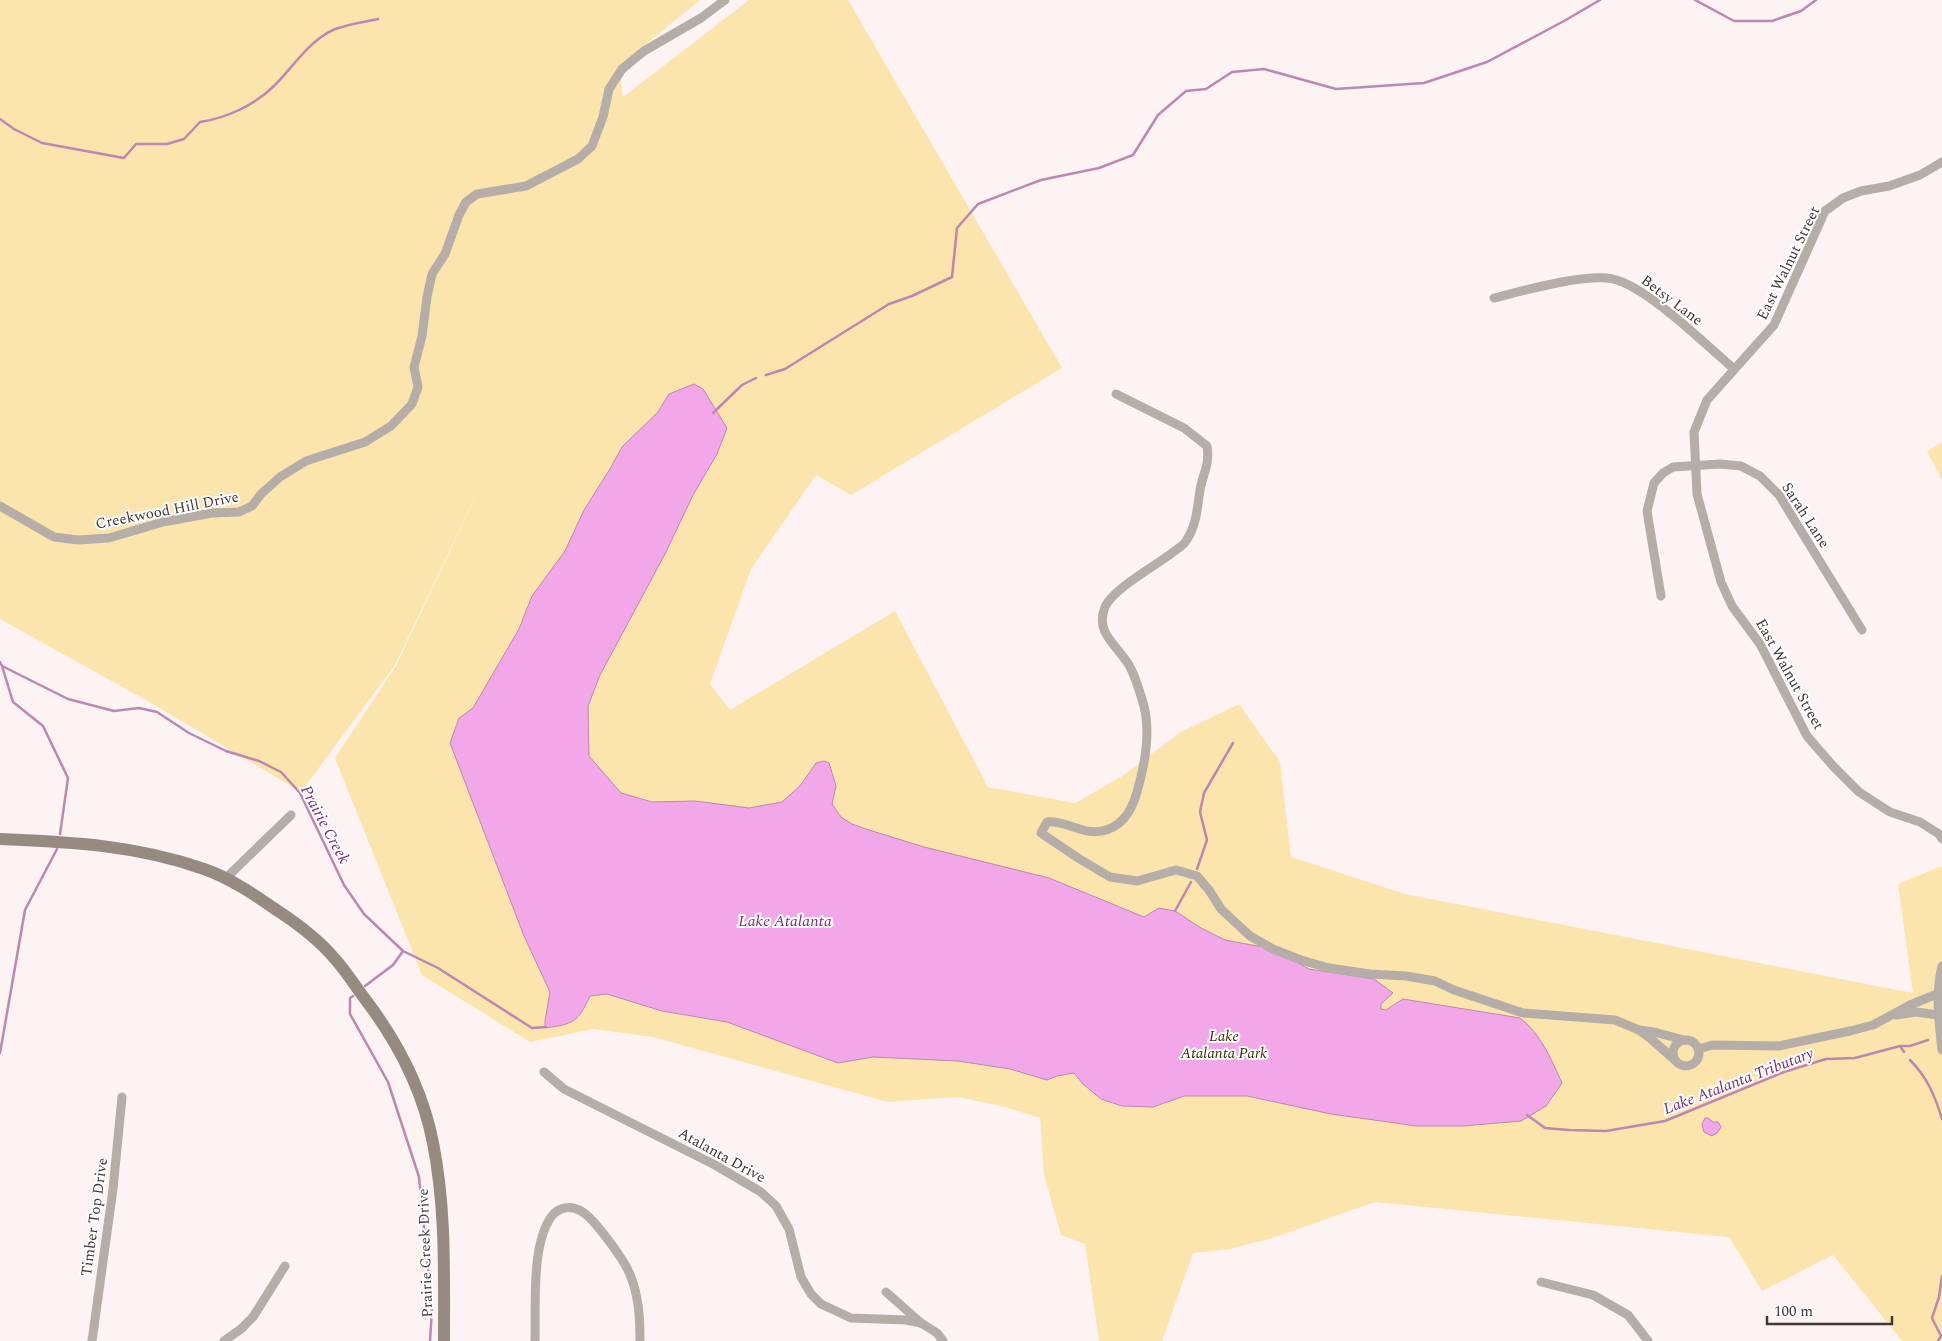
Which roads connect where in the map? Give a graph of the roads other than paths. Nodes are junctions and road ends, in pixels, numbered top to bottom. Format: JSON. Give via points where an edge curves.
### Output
{"nodes":[{"id":1,"x":726,"y":0,"type":"edge"},
{"id":2,"x":1942,"y":162,"type":"edge"},
{"id":3,"x":1494,"y":298,"type":"dead end"},
{"id":4,"x":1734,"y":369,"type":"junction"},
{"id":5,"x":1116,"y":394,"type":"dead end"},
{"id":6,"x":1694,"y":465,"type":"junction"},
{"id":7,"x":0,"y":506,"type":"edge"},
{"id":8,"x":1661,"y":596,"type":"dead end"},
{"id":9,"x":1862,"y":630,"type":"dead end"},
{"id":10,"x":291,"y":815,"type":"dead end"},
{"id":11,"x":0,"y":839,"type":"edge"},
{"id":12,"x":1942,"y":839,"type":"edge"},
{"id":13,"x":225,"y":879,"type":"junction"},
{"id":14,"x":1942,"y":966,"type":"edge"},
{"id":15,"x":1938,"y":994,"type":"junction"},
{"id":16,"x":1894,"y":1015,"type":"junction"},
{"id":17,"x":1938,"y":1015,"type":"junction"},
{"id":18,"x":1639,"y":1030,"type":"junction"},
{"id":19,"x":1684,"y":1040,"type":"junction"},
{"id":20,"x":1698,"y":1048,"type":"junction"},
{"id":21,"x":1942,"y":1050,"type":"edge"},
{"id":22,"x":1674,"y":1060,"type":"junction"},
{"id":23,"x":544,"y":1072,"type":"dead end"},
{"id":24,"x":122,"y":1097,"type":"dead end"},
{"id":25,"x":285,"y":1266,"type":"dead end"},
{"id":26,"x":1541,"y":1282,"type":"dead end"},
{"id":27,"x":886,"y":1292,"type":"dead end"},
{"id":28,"x":921,"y":1323,"type":"junction"},
{"id":29,"x":92,"y":1341,"type":"edge"},
{"id":30,"x":224,"y":1341,"type":"edge"},
{"id":31,"x":444,"y":1341,"type":"edge"},
{"id":32,"x":535,"y":1341,"type":"edge"},
{"id":33,"x":640,"y":1341,"type":"edge"},
{"id":34,"x":943,"y":1341,"type":"edge"},
{"id":35,"x":1648,"y":1341,"type":"edge"}],
"edges":[{"from":1,"to":7,"type":"street","name":"Creekwood Hill Drive","via":[[702,18],[644,51],[622,69],[609,89],[592,146],[578,158],[526,186],[477,194],[466,202],[445,254],[432,274],[426,297],[422,336],[414,367],[418,387],[412,404],[391,426],[365,442],[306,461],[280,477],[252,506],[239,512],[163,522],[109,538],[78,540],[54,537]]},
{"from":2,"to":4,"type":"street","name":"East Walnut Street","via":[[1920,175],[1843,198],[1826,211],[1774,326]]},
{"from":3,"to":4,"type":"street","name":"Betsy Lane","via":[[1587,279],[1609,278],[1629,285],[1663,307]]},
{"from":4,"to":6,"type":"street","name":"East Walnut Street","via":[[1707,400],[1694,432]]},
{"from":5,"to":18,"type":"street","via":[[1184,428],[1207,446],[1209,458],[1200,488],[1195,525],[1186,542],[1122,588],[1106,606],[1102,617],[1103,629],[1130,666],[1146,716],[1146,745],[1132,809],[1120,824],[1102,831],[1081,830],[1053,821],[1046,822],[1041,833],[1110,877],[1137,882],[1176,870],[1197,876],[1222,910],[1250,936],[1301,960],[1337,969],[1435,981],[1522,1013],[1615,1020]]},
{"from":6,"to":8,"type":"street","name":"Sarah Lane","via":[[1673,466],[1654,483],[1651,492],[1647,511]]},
{"from":6,"to":9,"type":"street","name":"Sarah Lane","via":[[1741,466],[1760,476],[1779,495]]},
{"from":6,"to":12,"type":"street","name":"East Walnut Street","via":[[1697,494],[1721,582],[1732,606],[1760,644],[1807,736],[1859,792],[1890,812],[1920,822]]},
{"from":10,"to":13,"type":"street"},
{"from":11,"to":13,"type":"main road","name":"Prairie Creek Drive","via":[[107,845],[155,854],[206,869]]},
{"from":13,"to":31,"type":"main road","name":"Prairie Creek Drive","via":[[254,893],[296,923],[334,958],[404,1059],[430,1132],[442,1195]]},
{"from":14,"to":15,"type":"street"},
{"from":15,"to":16,"type":"street"},
{"from":15,"to":17,"type":"street"},
{"from":16,"to":17,"type":"street","via":[[1916,1012]]},
{"from":16,"to":20,"type":"street","via":[[1873,1025],[1778,1046],[1713,1045]]},
{"from":17,"to":21,"type":"street"},
{"from":18,"to":19,"type":"street"},
{"from":18,"to":22,"type":"street"},
{"from":19,"to":20,"type":"street"},
{"from":19,"to":22,"type":"street","via":[[1674,1048]]},
{"from":20,"to":22,"type":"street","via":[[1699,1057],[1690,1066],[1681,1066]]},
{"from":23,"to":28,"type":"street","name":"Atalanta Drive","via":[[564,1089],[698,1156],[761,1192],[776,1206],[789,1229],[801,1277],[811,1294],[822,1304],[851,1318]]},
{"from":24,"to":29,"type":"street","name":"Timber Top Drive"},
{"from":25,"to":30,"type":"street","via":[[253,1317]]},
{"from":26,"to":35,"type":"street","via":[[1593,1295],[1628,1315]]},
{"from":27,"to":28,"type":"street"},
{"from":28,"to":34,"type":"street","via":[[938,1333]]},
{"from":32,"to":33,"type":"street","via":[[538,1251],[551,1216],[561,1208],[571,1207],[582,1211],[613,1245],[631,1276],[640,1312]]}]}
